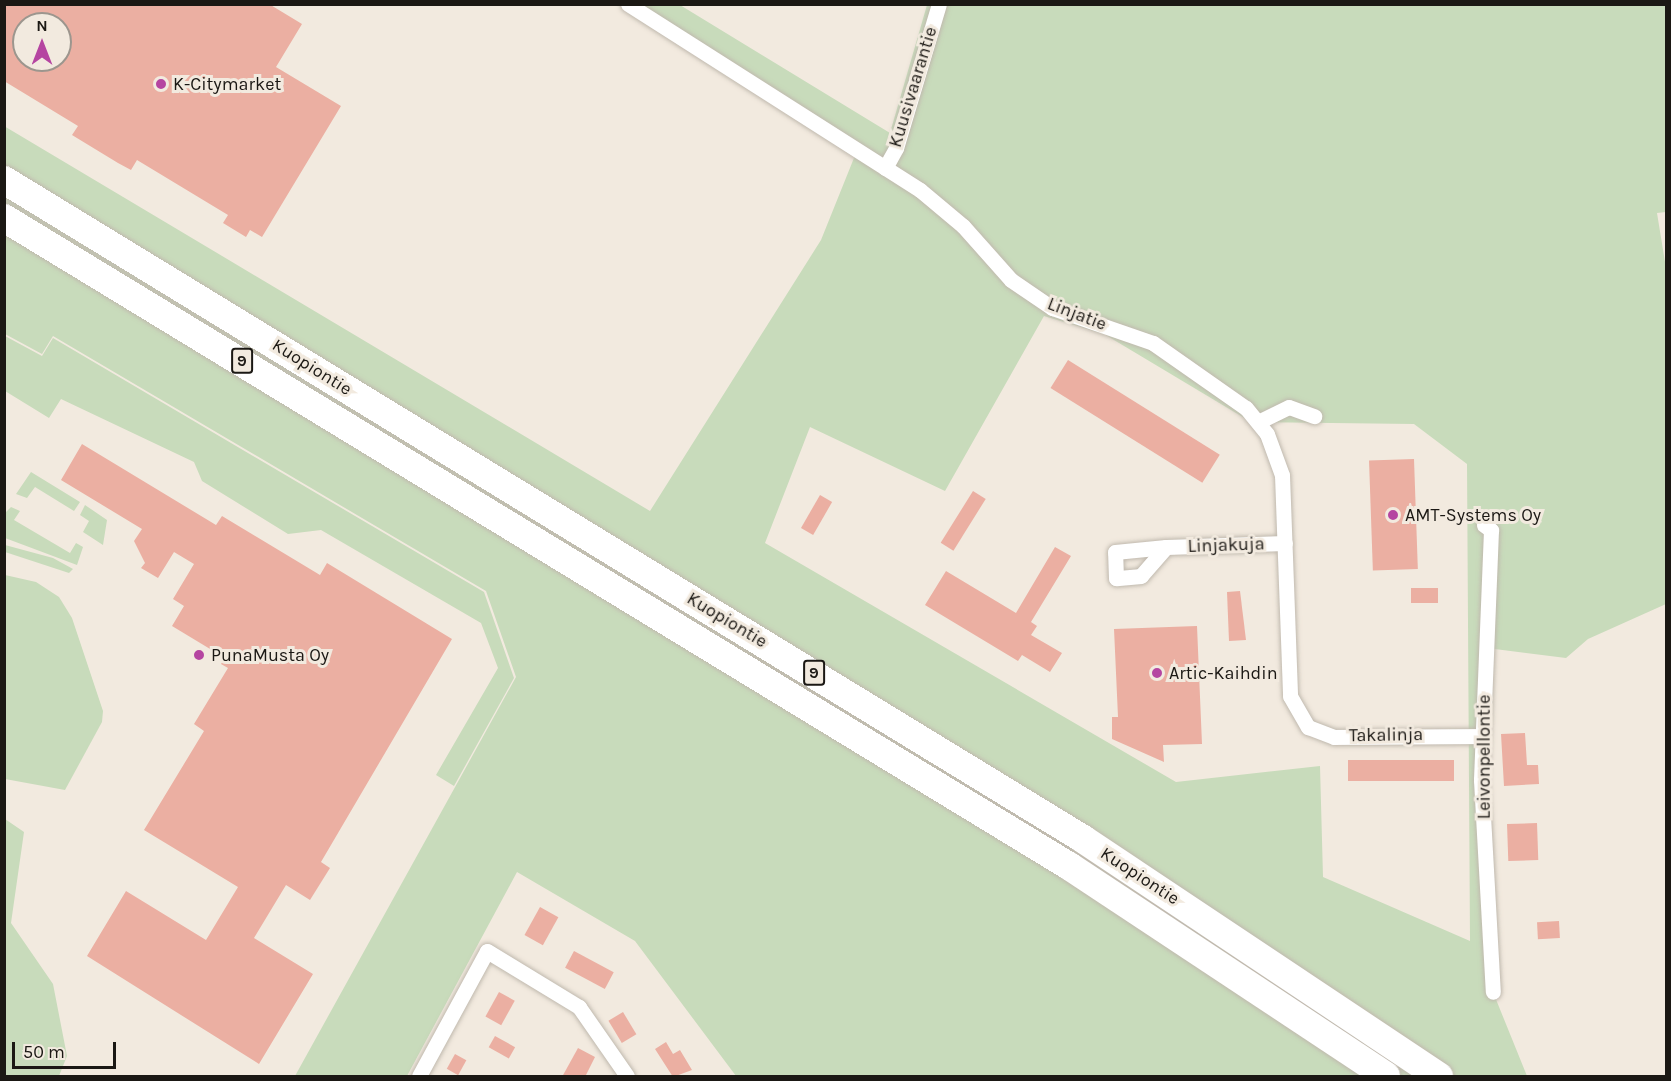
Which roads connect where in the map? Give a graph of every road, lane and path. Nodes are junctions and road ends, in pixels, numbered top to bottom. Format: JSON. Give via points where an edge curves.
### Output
{"nodes":[{"id":1,"x":628,"y":4,"type":"edge"},
{"id":2,"x":939,"y":4,"type":"edge"},
{"id":3,"x":885,"y":168,"type":"junction"},
{"id":4,"x":4,"y":180,"type":"edge"},
{"id":5,"x":4,"y":218,"type":"edge"},
{"id":6,"x":4,"y":241,"type":"edge"},
{"id":7,"x":83,"y":265,"type":"junction"},
{"id":8,"x":1314,"y":416,"type":"dead end"},
{"id":9,"x":1258,"y":422,"type":"junction"},
{"id":10,"x":1484,"y":525,"type":"dead end"},
{"id":11,"x":1285,"y":543,"type":"junction"},
{"id":12,"x":1166,"y":547,"type":"dead end"},
{"id":13,"x":1297,"y":715,"type":"joint"},
{"id":14,"x":1481,"y":736,"type":"junction"},
{"id":15,"x":1493,"y":992,"type":"dead end"},
{"id":16,"x":627,"y":1076,"type":"edge"},
{"id":17,"x":419,"y":1077,"type":"edge"},
{"id":18,"x":1386,"y":1077,"type":"edge"},
{"id":19,"x":1439,"y":1077,"type":"edge"}],
"edges":[{"from":1,"to":3,"type":"street","name":"Linjatie"},
{"from":2,"to":3,"type":"street","name":"Kuusivaarantie","via":[[896,148]]},
{"from":3,"to":9,"type":"street","name":"Linjatie","via":[[963,226],[1011,280],[1052,308],[1153,343],[1237,399]]},
{"from":4,"to":19,"type":"highway","name":"Kuopiontie","number":"9","via":[[1083,839]]},
{"from":5,"to":7,"type":"highway","name":"Kuopiontie","number":"9"},
{"from":6,"to":7,"type":"highway","via":[[44,259]]},
{"from":7,"to":18,"type":"highway","name":"Kuopiontie","number":"9","via":[[1069,866]]},
{"from":8,"to":9,"type":"street","via":[[1289,407]]},
{"from":9,"to":11,"type":"street","name":"Linjatie","via":[[1282,475]]},
{"from":10,"to":14,"type":"street","name":"Leivonpellontie","via":[[1491,530]]},
{"from":11,"to":12,"type":"street","name":"Linjakuja"},
{"from":11,"to":13,"type":"street","name":"Linjatie","via":[[1290,696]]},
{"from":13,"to":14,"type":"street","name":"Takalinja","via":[[1308,728],[1334,737]]},
{"from":14,"to":15,"type":"street","name":"Leivonpellontie"},
{"from":16,"to":17,"type":"street","via":[[579,1007],[487,951]]}]}
